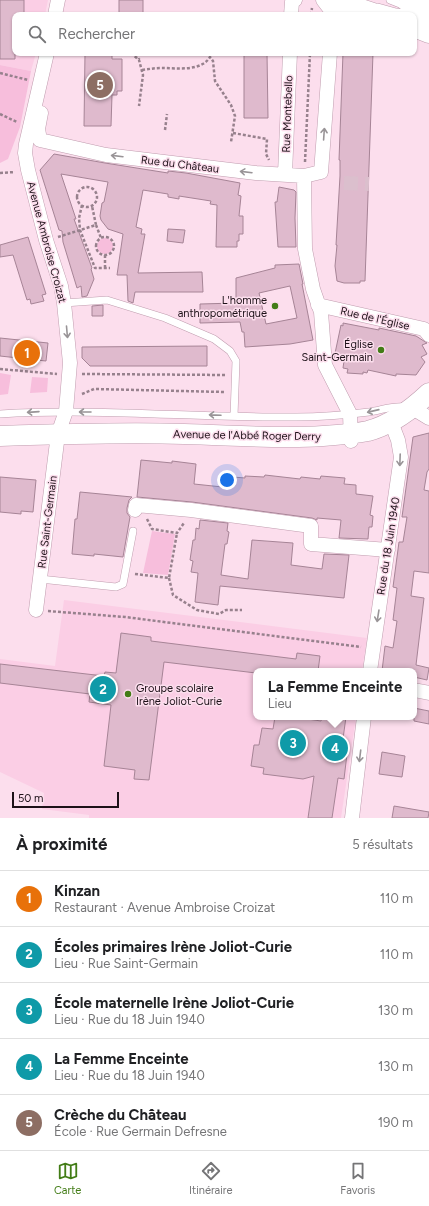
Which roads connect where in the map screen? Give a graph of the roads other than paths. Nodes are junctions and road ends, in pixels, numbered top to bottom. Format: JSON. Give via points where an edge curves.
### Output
{"nodes":[{"id":1,"x":58,"y":0,"type":"edge"},
{"id":2,"x":295,"y":0,"type":"edge"},
{"id":3,"x":323,"y":0,"type":"edge"},
{"id":4,"x":334,"y":0,"type":"edge"},
{"id":5,"x":355,"y":0,"type":"edge"},
{"id":6,"x":390,"y":0,"type":"edge"},
{"id":7,"x":56,"y":12,"type":"edge"},
{"id":8,"x":292,"y":12,"type":"edge"},
{"id":9,"x":332,"y":12,"type":"edge"},
{"id":10,"x":369,"y":12,"type":"edge"},
{"id":11,"x":417,"y":12,"type":"edge"},
{"id":12,"x":429,"y":20,"type":"edge"},
{"id":13,"x":429,"y":33,"type":"edge"},
{"id":14,"x":46,"y":56,"type":"edge"},
{"id":15,"x":290,"y":56,"type":"edge"},
{"id":16,"x":330,"y":56,"type":"edge"},
{"id":17,"x":39,"y":87,"type":"junction"},
{"id":18,"x":40,"y":140,"type":"junction"},
{"id":19,"x":25,"y":149,"type":"junction"},
{"id":20,"x":278,"y":174,"type":"junction"},
{"id":21,"x":304,"y":176,"type":"junction"},
{"id":22,"x":64,"y":303,"type":"junction"},
{"id":23,"x":318,"y":305,"type":"junction"},
{"id":24,"x":429,"y":335,"type":"edge"},
{"id":25,"x":429,"y":393,"type":"edge"},
{"id":26,"x":66,"y":405,"type":"junction"},
{"id":27,"x":411,"y":407,"type":"junction"},
{"id":28,"x":0,"y":414,"type":"edge"},
{"id":29,"x":350,"y":414,"type":"junction"},
{"id":30,"x":234,"y":416,"type":"junction"},
{"id":31,"x":429,"y":418,"type":"edge"},
{"id":32,"x":391,"y":422,"type":"junction"},
{"id":33,"x":58,"y":434,"type":"junction"},
{"id":34,"x":0,"y":436,"type":"edge"},
{"id":35,"x":351,"y":438,"type":"junction"},
{"id":36,"x":138,"y":508,"type":"road end"},
{"id":37,"x":133,"y":531,"type":"dead end"},
{"id":38,"x":388,"y":550,"type":"junction"},
{"id":39,"x":40,"y":579,"type":"junction"},
{"id":40,"x":36,"y":610,"type":"road end"},
{"id":41,"x":370,"y":668,"type":"edge"},
{"id":42,"x":417,"y":691,"type":"edge"},
{"id":43,"x":429,"y":693,"type":"edge"},
{"id":44,"x":364,"y":720,"type":"edge"},
{"id":45,"x":352,"y":818,"type":"edge"}],
"edges":[{"from":1,"to":7,"type":"street"},
{"from":2,"to":8,"type":"street","via":[[292,2]]},
{"from":3,"to":9,"type":"street"},
{"from":4,"to":10,"type":"main road"},
{"from":5,"to":11,"type":"lane","via":[[396,12]]},
{"from":6,"to":11,"type":"lane"},
{"from":11,"to":12,"type":"street"},
{"from":11,"to":13,"type":"main road"},
{"from":14,"to":17,"type":"street"},
{"from":15,"to":20,"type":"street","name":"Rue Montebello"},
{"from":21,"to":16,"type":"street","name":"Rue du Château","one_way":true,"via":[[321,172]]},
{"from":17,"to":18,"type":"street","via":[[43,104],[38,129]]},
{"from":17,"to":19,"type":"street"},
{"from":18,"to":19,"type":"street"},
{"from":20,"to":18,"type":"street","name":"Rue du Château","one_way":true,"via":[[106,155]]},
{"from":19,"to":22,"type":"street","name":"Avenue Ambroise Croizat","via":[[28,170]]},
{"from":20,"to":21,"type":"street","name":"Rue du Château"},
{"from":21,"to":23,"type":"street","via":[[305,249],[312,289]]},
{"from":22,"to":26,"type":"street","name":"Avenue Ambroise Croizat","one_way":true,"via":[[70,364]]},
{"from":22,"to":30,"type":"lane","via":[[107,300],[165,318],[214,339],[230,351],[236,361]]},
{"from":23,"to":24,"type":"street","name":"Rue de l'Église","via":[[424,329]]},
{"from":23,"to":29,"type":"street","via":[[321,312],[325,365]]},
{"from":25,"to":27,"type":"main road"},
{"from":26,"to":28,"type":"lane","name":"Avenue de l'Abbé Roger Derry","one_way":true},
{"from":30,"to":26,"type":"lane","name":"Avenue de l'Abbé Roger Derry","one_way":true},
{"from":26,"to":33,"type":"street","name":"Avenue Ambroise Croizat"},
{"from":27,"to":29,"type":"lane","name":"Avenue de l'Abbé Roger Derry","one_way":true,"via":[[388,407]]},
{"from":27,"to":31,"type":"street"},
{"from":27,"to":32,"type":"main road","name":"Avenue de l'Abbé Roger Derry"},
{"from":29,"to":30,"type":"lane","name":"Avenue de l'Abbé Roger Derry","via":[[299,417]]},
{"from":29,"to":35,"type":"street"},
{"from":32,"to":35,"type":"main road","name":"Avenue de l'Abbé Roger Derry"},
{"from":32,"to":38,"type":"street","name":"Rue du 18 Juin 1940","one_way":true,"via":[[401,457]]},
{"from":33,"to":34,"type":"main road","name":"Avenue de l'Abbé Roger Derry"},
{"from":33,"to":35,"type":"main road","name":"Avenue de l'Abbé Roger Derry"},
{"from":33,"to":39,"type":"street","name":"Rue Saint-Germain"},
{"from":36,"to":38,"type":"street","via":[[191,510],[311,526],[311,544]]},
{"from":37,"to":39,"type":"lane","via":[[122,584],[116,587]]},
{"from":38,"to":41,"type":"street","name":"Rue du 18 Juin 1940","one_way":true},
{"from":39,"to":40,"type":"street","name":"Rue Saint-Germain"},
{"from":42,"to":43,"type":"street"},
{"from":44,"to":45,"type":"street","one_way":true}]}
